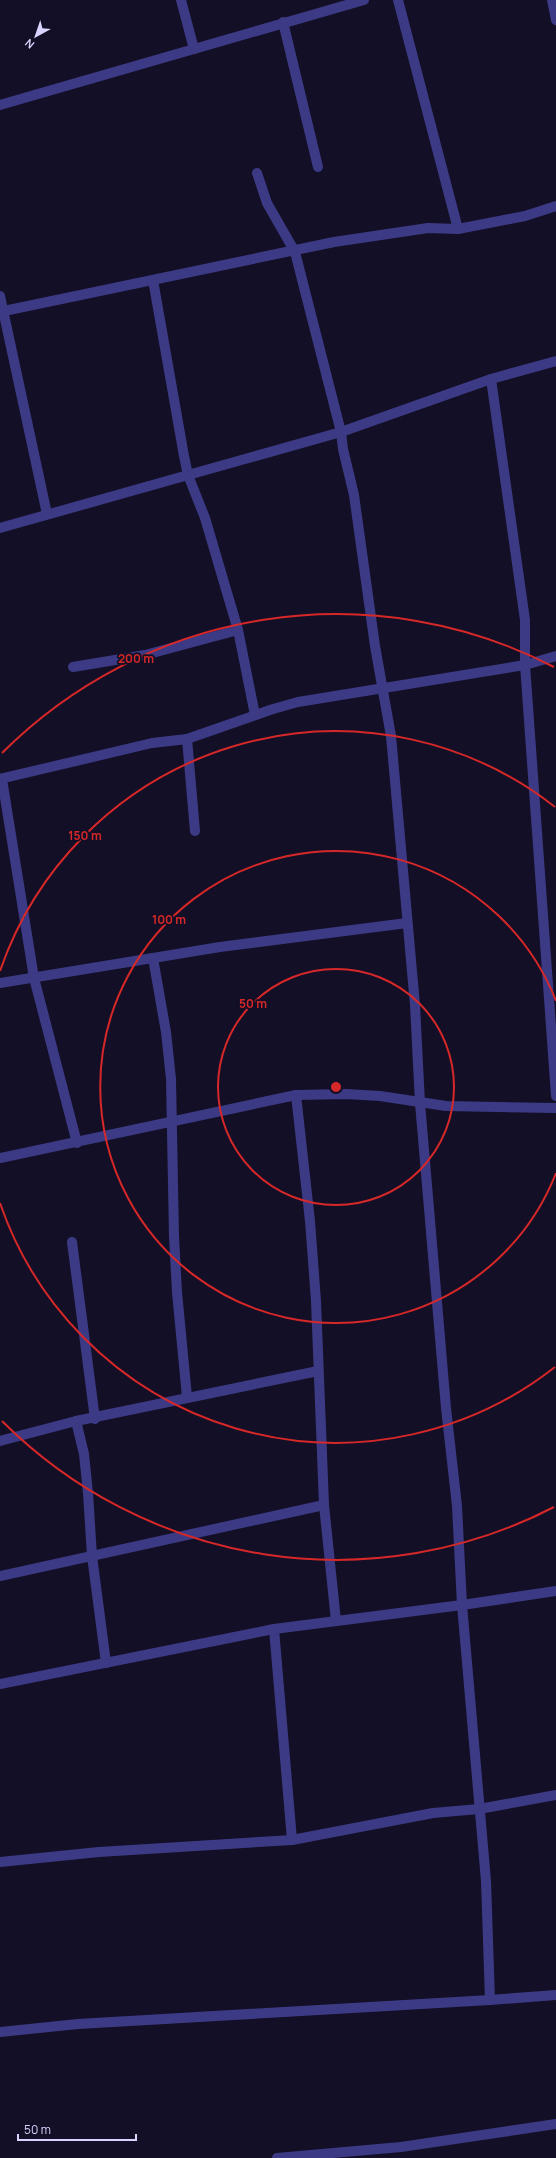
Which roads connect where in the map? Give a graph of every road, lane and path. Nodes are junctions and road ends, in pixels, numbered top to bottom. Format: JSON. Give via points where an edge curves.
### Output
{"nodes":[{"id":1,"x":182,"y":0,"type":"edge"},
{"id":2,"x":364,"y":0,"type":"edge"},
{"id":3,"x":398,"y":0,"type":"edge"},
{"id":4,"x":552,"y":0,"type":"edge"},
{"id":5,"x":556,"y":20,"type":"edge"},
{"id":6,"x":283,"y":22,"type":"junction"},
{"id":7,"x":194,"y":49,"type":"junction"},
{"id":8,"x":0,"y":105,"type":"edge"},
{"id":9,"x":318,"y":167,"type":"dead end"},
{"id":10,"x":257,"y":172,"type":"dead end"},
{"id":11,"x":556,"y":206,"type":"edge"},
{"id":12,"x":458,"y":229,"type":"junction"},
{"id":13,"x":295,"y":252,"type":"junction"},
{"id":14,"x":153,"y":280,"type":"junction"},
{"id":15,"x":0,"y":296,"type":"edge"},
{"id":16,"x":4,"y":311,"type":"junction"},
{"id":17,"x":556,"y":361,"type":"edge"},
{"id":18,"x":491,"y":379,"type":"junction"},
{"id":19,"x":341,"y":432,"type":"junction"},
{"id":20,"x":188,"y":475,"type":"junction"},
{"id":21,"x":48,"y":514,"type":"junction"},
{"id":22,"x":0,"y":528,"type":"edge"},
{"id":23,"x":238,"y":630,"type":"junction"},
{"id":24,"x":556,"y":656,"type":"edge"},
{"id":25,"x":525,"y":665,"type":"junction"},
{"id":26,"x":73,"y":667,"type":"dead end"},
{"id":27,"x":383,"y":689,"type":"junction"},
{"id":28,"x":255,"y":715,"type":"junction"},
{"id":29,"x":187,"y":739,"type":"junction"},
{"id":30,"x":1,"y":779,"type":"edge"},
{"id":31,"x":195,"y":831,"type":"dead end"},
{"id":32,"x":407,"y":923,"type":"junction"},
{"id":33,"x":153,"y":958,"type":"junction"},
{"id":34,"x":34,"y":978,"type":"junction"},
{"id":35,"x":0,"y":983,"type":"edge"},
{"id":36,"x":296,"y":1095,"type":"junction"},
{"id":37,"x":556,"y":1096,"type":"edge"},
{"id":38,"x":420,"y":1103,"type":"junction"},
{"id":39,"x":556,"y":1108,"type":"edge"},
{"id":40,"x":171,"y":1122,"type":"junction"},
{"id":41,"x":77,"y":1143,"type":"junction"},
{"id":42,"x":0,"y":1158,"type":"edge"},
{"id":43,"x":72,"y":1242,"type":"dead end"},
{"id":44,"x":318,"y":1371,"type":"junction"},
{"id":45,"x":187,"y":1397,"type":"junction"},
{"id":46,"x":95,"y":1419,"type":"junction"},
{"id":47,"x":76,"y":1421,"type":"junction"},
{"id":48,"x":0,"y":1440,"type":"edge"},
{"id":49,"x":324,"y":1505,"type":"junction"},
{"id":50,"x":92,"y":1556,"type":"junction"},
{"id":51,"x":0,"y":1576,"type":"edge"},
{"id":52,"x":556,"y":1590,"type":"edge"},
{"id":53,"x":462,"y":1605,"type":"junction"},
{"id":54,"x":336,"y":1622,"type":"junction"},
{"id":55,"x":274,"y":1629,"type":"junction"},
{"id":56,"x":106,"y":1663,"type":"junction"},
{"id":57,"x":0,"y":1684,"type":"edge"},
{"id":58,"x":556,"y":1795,"type":"edge"},
{"id":59,"x":480,"y":1810,"type":"junction"},
{"id":60,"x":292,"y":1840,"type":"junction"},
{"id":61,"x":0,"y":1862,"type":"edge"},
{"id":62,"x":556,"y":1994,"type":"edge"},
{"id":63,"x":490,"y":2000,"type":"junction"},
{"id":64,"x":0,"y":2032,"type":"edge"},
{"id":65,"x":556,"y":2124,"type":"edge"},
{"id":66,"x":277,"y":2158,"type":"edge"}],
"edges":[{"from":1,"to":7,"type":"street"},
{"from":2,"to":6,"type":"street"},
{"from":3,"to":12,"type":"street"},
{"from":4,"to":5,"type":"street"},
{"from":6,"to":7,"type":"street"},
{"from":6,"to":9,"type":"street"},
{"from":7,"to":8,"type":"street"},
{"from":10,"to":13,"type":"street","via":[[267,203]]},
{"from":11,"to":12,"type":"street","via":[[524,216]]},
{"from":12,"to":13,"type":"street","via":[[428,228],[334,242]]},
{"from":13,"to":14,"type":"street"},
{"from":13,"to":19,"type":"street"},
{"from":14,"to":16,"type":"street"},
{"from":14,"to":20,"type":"street"},
{"from":15,"to":16,"type":"street"},
{"from":16,"to":21,"type":"street"},
{"from":17,"to":18,"type":"street"},
{"from":18,"to":19,"type":"street"},
{"from":18,"to":25,"type":"street","via":[[525,620]]},
{"from":19,"to":20,"type":"street"},
{"from":19,"to":27,"type":"street","via":[[354,495]]},
{"from":20,"to":21,"type":"street"},
{"from":20,"to":23,"type":"street","via":[[205,518]]},
{"from":21,"to":22,"type":"street"},
{"from":23,"to":26,"type":"street","via":[[145,655]]},
{"from":23,"to":28,"type":"street"},
{"from":24,"to":25,"type":"street"},
{"from":25,"to":27,"type":"street"},
{"from":25,"to":37,"type":"street"},
{"from":27,"to":28,"type":"street","via":[[298,702]]},
{"from":27,"to":32,"type":"street","via":[[391,736]]},
{"from":28,"to":29,"type":"street"},
{"from":29,"to":30,"type":"street","via":[[152,744]]},
{"from":29,"to":31,"type":"street"},
{"from":30,"to":34,"type":"street"},
{"from":32,"to":33,"type":"street"},
{"from":32,"to":38,"type":"street","via":[[415,1005]]},
{"from":33,"to":34,"type":"street"},
{"from":33,"to":40,"type":"street","via":[[166,1032],[172,1095]]},
{"from":34,"to":35,"type":"street"},
{"from":34,"to":41,"type":"street"},
{"from":36,"to":38,"type":"street","via":[[380,1096]]},
{"from":36,"to":40,"type":"street"},
{"from":36,"to":44,"type":"street","via":[[310,1221]]},
{"from":38,"to":39,"type":"street","via":[[473,1108]]},
{"from":38,"to":53,"type":"street","via":[[457,1506]]},
{"from":40,"to":41,"type":"street"},
{"from":40,"to":45,"type":"street","via":[[176,1292]]},
{"from":41,"to":42,"type":"street"},
{"from":43,"to":46,"type":"street"},
{"from":44,"to":45,"type":"street"},
{"from":44,"to":49,"type":"street"},
{"from":45,"to":46,"type":"street"},
{"from":46,"to":47,"type":"street"},
{"from":47,"to":48,"type":"street"},
{"from":47,"to":50,"type":"street","via":[[85,1462]]},
{"from":49,"to":50,"type":"street"},
{"from":49,"to":54,"type":"street"},
{"from":50,"to":51,"type":"street"},
{"from":50,"to":56,"type":"street"},
{"from":52,"to":53,"type":"street"},
{"from":53,"to":54,"type":"street"},
{"from":53,"to":59,"type":"street"},
{"from":54,"to":55,"type":"street"},
{"from":55,"to":56,"type":"street"},
{"from":55,"to":60,"type":"street"},
{"from":56,"to":57,"type":"street"},
{"from":58,"to":59,"type":"street"},
{"from":59,"to":60,"type":"street","via":[[433,1813]]},
{"from":59,"to":63,"type":"street","via":[[486,1881]]},
{"from":60,"to":61,"type":"street","via":[[99,1852]]},
{"from":62,"to":63,"type":"street"},
{"from":63,"to":64,"type":"street","via":[[78,2024]]},
{"from":65,"to":66,"type":"street","via":[[401,2146]]}]}
